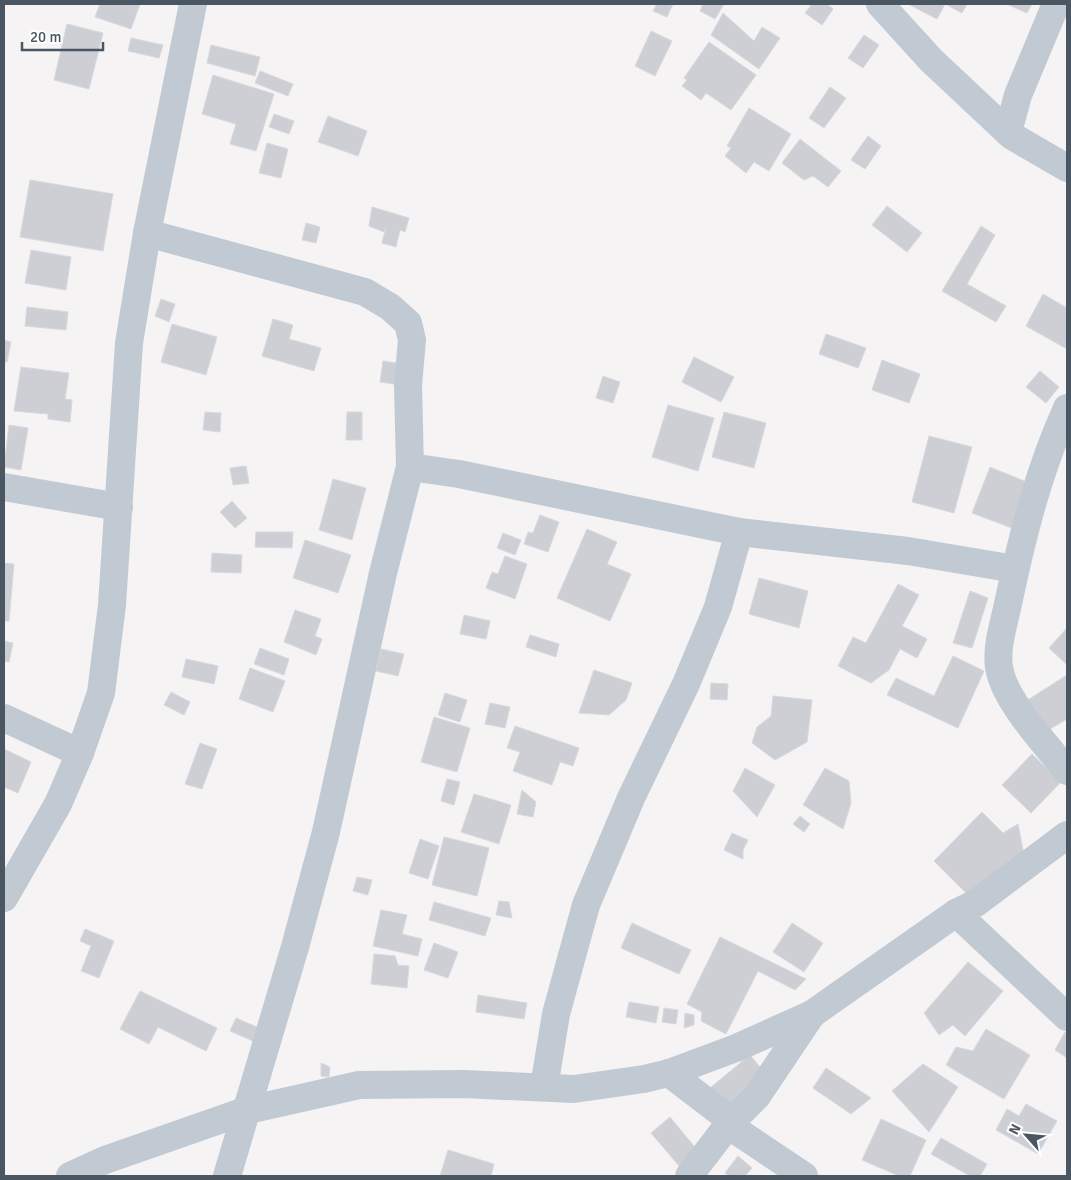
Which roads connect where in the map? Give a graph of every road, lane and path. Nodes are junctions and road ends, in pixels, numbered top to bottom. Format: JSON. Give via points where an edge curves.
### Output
{"nodes":[{"id":1,"x":193,"y":4,"type":"edge"},
{"id":2,"x":880,"y":4,"type":"edge"},
{"id":3,"x":1056,"y":4,"type":"edge"},
{"id":4,"x":1008,"y":132,"type":"junction"},
{"id":5,"x":1067,"y":168,"type":"edge"},
{"id":6,"x":147,"y":233,"type":"junction"},
{"id":7,"x":1067,"y":408,"type":"edge"},
{"id":8,"x":410,"y":467,"type":"junction"},
{"id":9,"x":4,"y":487,"type":"edge"},
{"id":10,"x":119,"y":507,"type":"junction"},
{"id":11,"x":739,"y":532,"type":"junction"},
{"id":12,"x":1015,"y":570,"type":"junction"},
{"id":13,"x":4,"y":718,"type":"edge"},
{"id":14,"x":80,"y":753,"type":"junction"},
{"id":15,"x":1067,"y":771,"type":"edge"},
{"id":16,"x":1067,"y":835,"type":"edge"},
{"id":17,"x":4,"y":898,"type":"edge"},
{"id":18,"x":956,"y":912,"type":"junction"},
{"id":19,"x":812,"y":1014,"type":"junction"},
{"id":20,"x":1067,"y":1017,"type":"edge"},
{"id":21,"x":669,"y":1073,"type":"junction"},
{"id":22,"x":544,"y":1087,"type":"junction"},
{"id":23,"x":248,"y":1110,"type":"junction"},
{"id":24,"x":728,"y":1125,"type":"junction"},
{"id":25,"x":70,"y":1176,"type":"edge"},
{"id":26,"x":227,"y":1176,"type":"edge"},
{"id":27,"x":688,"y":1176,"type":"edge"},
{"id":28,"x":804,"y":1176,"type":"edge"}],
"edges":[{"from":1,"to":6,"type":"street"},
{"from":2,"to":4,"type":"street","via":[[931,60]]},
{"from":3,"to":4,"type":"street","via":[[1018,95]]},
{"from":4,"to":5,"type":"street"},
{"from":6,"to":8,"type":"street","via":[[365,292],[390,306],[408,323],[412,340],[408,385]]},
{"from":6,"to":10,"type":"street","via":[[129,343]]},
{"from":7,"to":12,"type":"street","via":[[1037,486]]},
{"from":8,"to":11,"type":"street","via":[[459,474]]},
{"from":8,"to":23,"type":"street","via":[[370,628],[326,832]]},
{"from":9,"to":10,"type":"street"},
{"from":10,"to":14,"type":"street","via":[[101,693]]},
{"from":11,"to":12,"type":"street","via":[[908,551]]},
{"from":11,"to":22,"type":"street","via":[[715,616],[631,798],[586,905],[556,1014]]},
{"from":12,"to":15,"type":"street","via":[[1001,638],[999,667],[1008,695]]},
{"from":13,"to":14,"type":"street"},
{"from":14,"to":17,"type":"street","via":[[58,804]]},
{"from":16,"to":18,"type":"street","via":[[976,903]]},
{"from":18,"to":19,"type":"street"},
{"from":18,"to":20,"type":"street"},
{"from":19,"to":21,"type":"street"},
{"from":19,"to":24,"type":"street","via":[[757,1096]]},
{"from":21,"to":22,"type":"street","via":[[574,1089]]},
{"from":21,"to":24,"type":"street","via":[[724,1115]]},
{"from":22,"to":23,"type":"street","via":[[359,1085]]},
{"from":23,"to":25,"type":"street","via":[[105,1160]]},
{"from":23,"to":26,"type":"street"},
{"from":24,"to":27,"type":"street"},
{"from":24,"to":28,"type":"street"}]}
